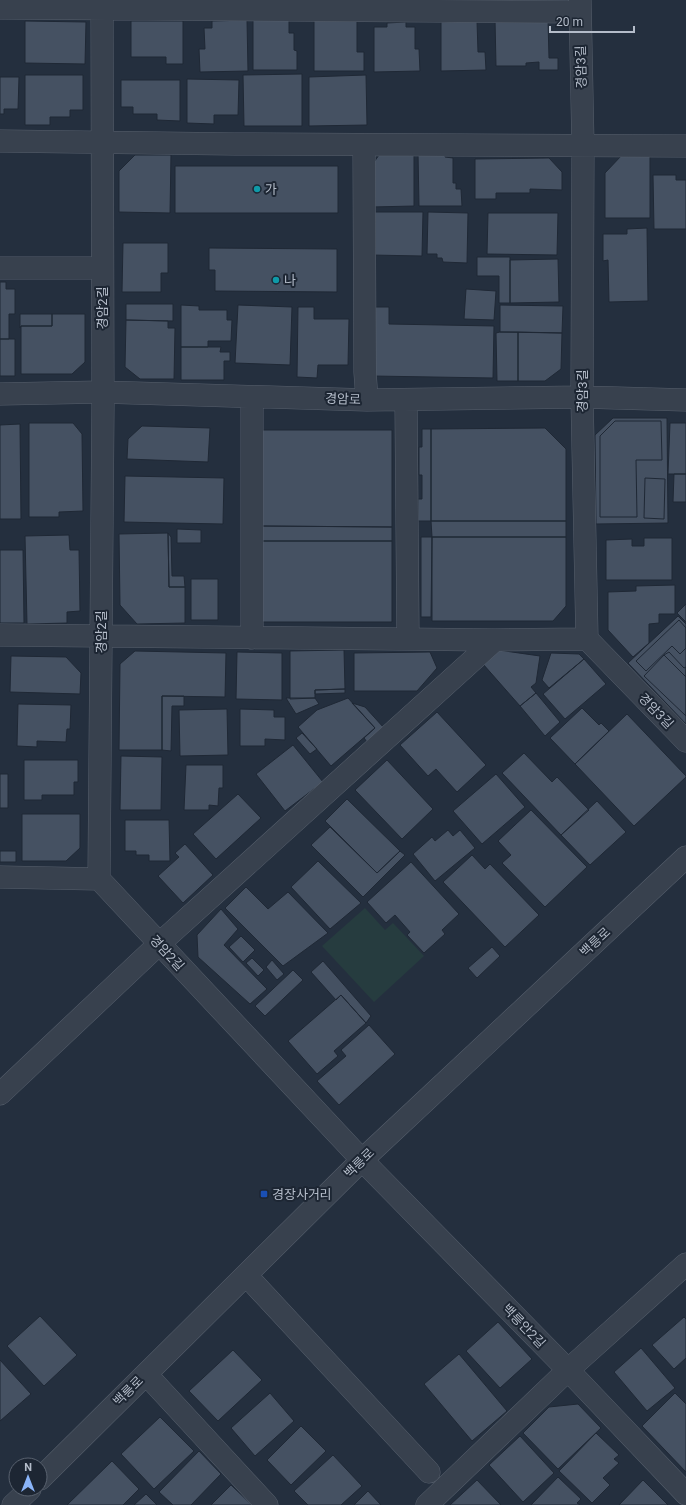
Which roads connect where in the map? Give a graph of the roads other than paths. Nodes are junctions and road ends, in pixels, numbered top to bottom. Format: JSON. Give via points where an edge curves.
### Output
{"nodes":[{"id":1,"x":102,"y":4,"type":"edge"},
{"id":2,"x":580,"y":6,"type":"edge"},
{"id":3,"x":0,"y":8,"type":"edge"},
{"id":4,"x":0,"y":141,"type":"edge"},
{"id":5,"x":102,"y":142,"type":"junction"},
{"id":6,"x":364,"y":145,"type":"junction"},
{"id":7,"x":583,"y":146,"type":"junction"},
{"id":8,"x":686,"y":146,"type":"edge"},
{"id":9,"x":0,"y":268,"type":"edge"},
{"id":10,"x":101,"y":268,"type":"junction"},
{"id":11,"x":102,"y":392,"type":"junction"},
{"id":12,"x":0,"y":394,"type":"edge"},
{"id":13,"x":252,"y":397,"type":"junction"},
{"id":14,"x":582,"y":397,"type":"junction"},
{"id":15,"x":367,"y":400,"type":"junction"},
{"id":16,"x":406,"y":400,"type":"junction"},
{"id":17,"x":686,"y":400,"type":"edge"},
{"id":18,"x":0,"y":635,"type":"edge"},
{"id":19,"x":101,"y":636,"type":"junction"},
{"id":20,"x":252,"y":638,"type":"junction"},
{"id":21,"x":587,"y":638,"type":"junction"},
{"id":22,"x":408,"y":640,"type":"junction"},
{"id":23,"x":495,"y":640,"type":"junction"},
{"id":24,"x":686,"y":741,"type":"edge"},
{"id":25,"x":686,"y":857,"type":"edge"},
{"id":26,"x":0,"y":877,"type":"edge"},
{"id":27,"x":99,"y":879,"type":"junction"},
{"id":28,"x":159,"y":944,"type":"junction"},
{"id":29,"x":0,"y":1094,"type":"edge"},
{"id":30,"x":362,"y":1160,"type":"junction"},
{"id":31,"x":686,"y":1264,"type":"edge"},
{"id":32,"x":246,"y":1275,"type":"junction"},
{"id":33,"x":568,"y":1370,"type":"junction"},
{"id":34,"x":146,"y":1374,"type":"junction"},
{"id":35,"x":48,"y":1471,"type":"edge"},
{"id":36,"x":429,"y":1472,"type":"dead end"},
{"id":37,"x":686,"y":1494,"type":"edge"},
{"id":38,"x":22,"y":1497,"type":"edge"},
{"id":39,"x":14,"y":1505,"type":"edge"},
{"id":40,"x":267,"y":1505,"type":"edge"},
{"id":41,"x":427,"y":1505,"type":"edge"}],
"edges":[{"from":1,"to":2,"type":"street"},
{"from":1,"to":3,"type":"street"},
{"from":1,"to":5,"type":"street","name":"경암2길"},
{"from":2,"to":7,"type":"street","name":"경암3길"},
{"from":4,"to":5,"type":"street"},
{"from":5,"to":6,"type":"street"},
{"from":5,"to":10,"type":"street","name":"경암2길"},
{"from":6,"to":7,"type":"street"},
{"from":6,"to":15,"type":"street"},
{"from":7,"to":8,"type":"street"},
{"from":7,"to":14,"type":"street","name":"경암3길"},
{"from":9,"to":10,"type":"street"},
{"from":10,"to":11,"type":"street","name":"경암2길"},
{"from":11,"to":12,"type":"street","name":"경암로"},
{"from":11,"to":13,"type":"street","name":"경암로"},
{"from":11,"to":19,"type":"street","name":"경암2길"},
{"from":13,"to":15,"type":"street","name":"경암로"},
{"from":13,"to":20,"type":"street"},
{"from":14,"to":16,"type":"street","name":"경암로"},
{"from":14,"to":17,"type":"street","name":"경암로"},
{"from":14,"to":21,"type":"street","name":"경암3길"},
{"from":15,"to":16,"type":"street","name":"경암로"},
{"from":16,"to":22,"type":"street"},
{"from":18,"to":19,"type":"street"},
{"from":19,"to":20,"type":"street"},
{"from":19,"to":27,"type":"street","name":"경암2길"},
{"from":20,"to":22,"type":"street"},
{"from":21,"to":23,"type":"street"},
{"from":21,"to":24,"type":"street","name":"경암3길"},
{"from":22,"to":23,"type":"street"},
{"from":23,"to":28,"type":"street"},
{"from":25,"to":30,"type":"street","name":"백릉로"},
{"from":26,"to":27,"type":"street"},
{"from":27,"to":28,"type":"street","name":"경암2길"},
{"from":28,"to":29,"type":"street"},
{"from":28,"to":30,"type":"street","name":"경암2길"},
{"from":30,"to":32,"type":"street","name":"백릉로"},
{"from":30,"to":33,"type":"street","name":"백릉안2길"},
{"from":31,"to":33,"type":"street"},
{"from":32,"to":34,"type":"street","name":"백릉로"},
{"from":32,"to":36,"type":"street"},
{"from":33,"to":37,"type":"street","name":"백릉안2길"},
{"from":33,"to":41,"type":"street"},
{"from":34,"to":35,"type":"street","name":"백릉로"},
{"from":34,"to":40,"type":"street"},
{"from":38,"to":39,"type":"street"}]}
